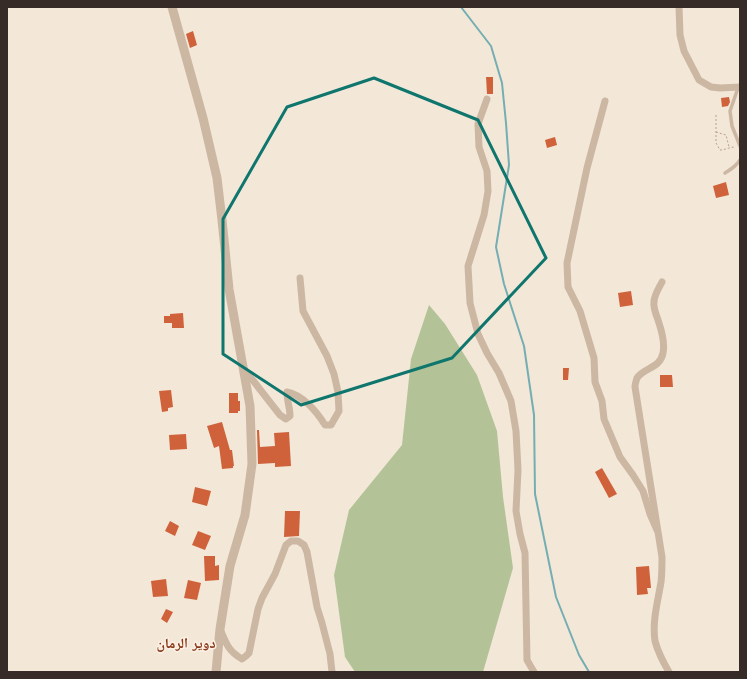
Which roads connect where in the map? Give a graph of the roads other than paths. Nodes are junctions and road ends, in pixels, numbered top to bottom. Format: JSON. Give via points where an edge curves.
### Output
{"nodes":[{"id":1,"x":172,"y":7,"type":"edge"},
{"id":2,"x":679,"y":7,"type":"edge"},
{"id":3,"x":739,"y":88,"type":"edge"},
{"id":4,"x":487,"y":99,"type":"dead end"},
{"id":5,"x":605,"y":101,"type":"dead end"},
{"id":6,"x":740,"y":146,"type":"edge"},
{"id":7,"x":740,"y":160,"type":"edge"},
{"id":8,"x":725,"y":173,"type":"dead end"},
{"id":9,"x":300,"y":278,"type":"dead end"},
{"id":10,"x":662,"y":282,"type":"dead end"},
{"id":11,"x":244,"y":369,"type":"junction"},
{"id":12,"x":657,"y":530,"type":"junction"},
{"id":13,"x":220,"y":629,"type":"junction"},
{"id":14,"x":216,"y":672,"type":"edge"},
{"id":15,"x":332,"y":672,"type":"edge"},
{"id":16,"x":534,"y":672,"type":"edge"},
{"id":17,"x":669,"y":672,"type":"edge"}],
"edges":[{"from":1,"to":11,"type":"street","via":[[202,110],[214,164],[229,289]]},
{"from":2,"to":3,"type":"street","via":[[680,35],[684,51],[699,80],[711,87]]},
{"from":3,"to":6,"type":"lane","via":[[730,111],[732,126]]},
{"from":4,"to":16,"type":"street","via":[[478,124],[479,147],[487,171],[488,191],[484,215],[468,266],[470,303],[478,334],[511,402],[516,431],[518,470],[516,511],[525,552],[527,660]]},
{"from":5,"to":12,"type":"street","via":[[587,168],[567,263],[568,287],[580,311],[594,358],[595,382],[602,401],[604,419],[620,457],[643,491]]},
{"from":7,"to":8,"type":"lane"},
{"from":9,"to":11,"type":"street","via":[[303,311],[327,356],[338,392],[339,411],[331,425],[325,425],[308,404],[287,392],[290,416],[286,419],[280,415]]},
{"from":10,"to":12,"type":"street","via":[[655,295],[654,306],[663,339],[663,356],[657,364],[637,378],[635,387]]},
{"from":11,"to":13,"type":"street","via":[[250,406],[252,464],[245,515],[230,566]]},
{"from":12,"to":17,"type":"street","via":[[662,568],[654,630],[662,661]]},
{"from":13,"to":14,"type":"street"},
{"from":13,"to":15,"type":"street","via":[[227,646],[237,656],[242,659],[249,653],[262,598],[286,545],[291,541],[298,541],[304,545],[307,552]]}]}
